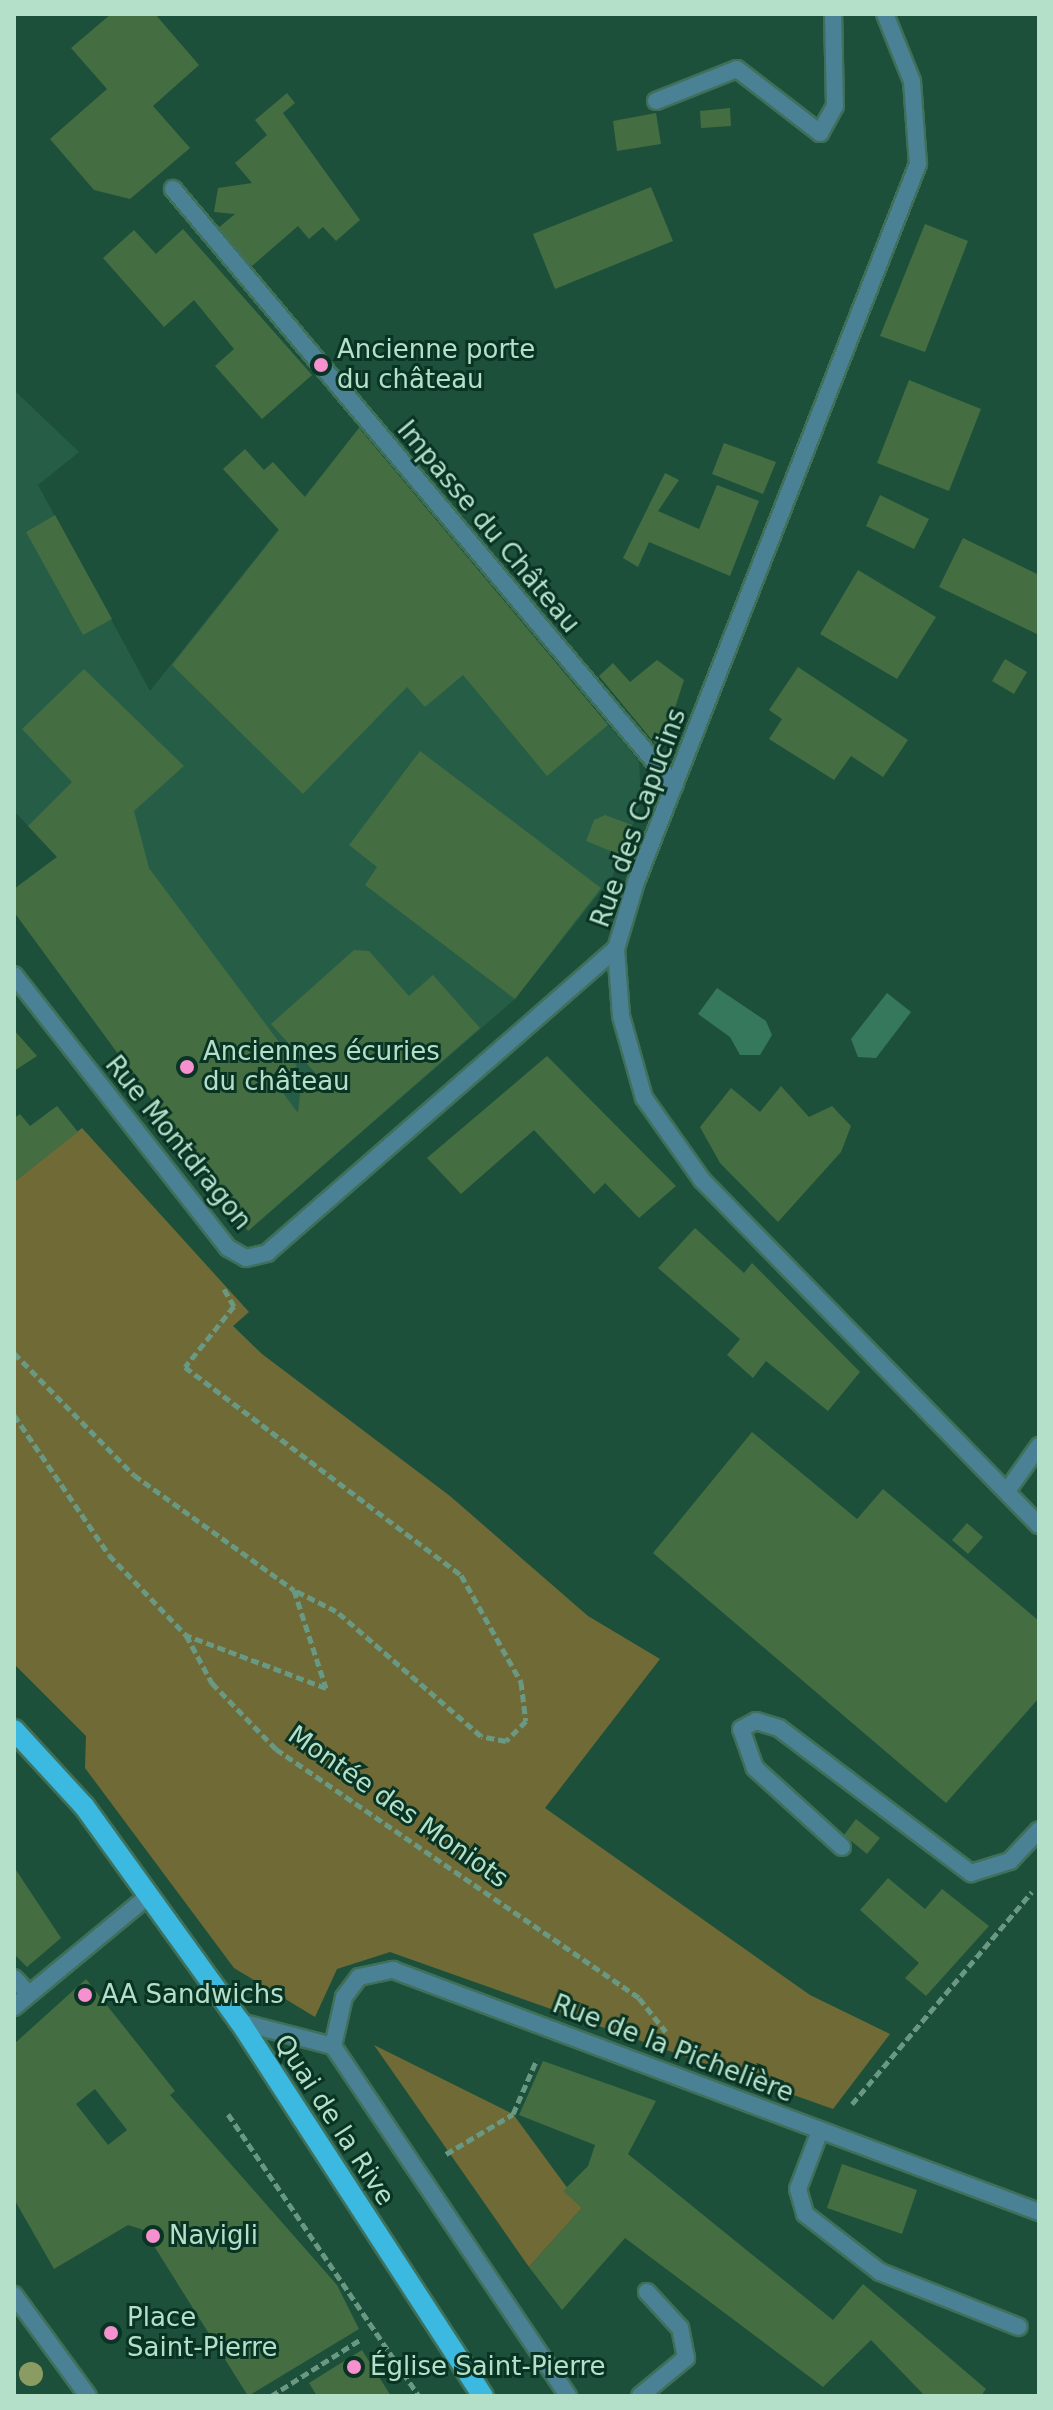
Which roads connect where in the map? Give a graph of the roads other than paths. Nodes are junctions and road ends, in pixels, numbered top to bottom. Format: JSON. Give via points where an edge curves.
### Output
{"nodes":[{"id":1,"x":833,"y":14,"type":"edge"},
{"id":2,"x":885,"y":14,"type":"edge"},
{"id":3,"x":656,"y":101,"type":"dead end"},
{"id":4,"x":173,"y":189,"type":"dead end"},
{"id":5,"x":674,"y":785,"type":"junction"},
{"id":6,"x":616,"y":949,"type":"junction"},
{"id":7,"x":14,"y":975,"type":"edge"},
{"id":8,"x":1039,"y":1446,"type":"edge"},
{"id":9,"x":1007,"y":1491,"type":"junction"},
{"id":10,"x":1039,"y":1525,"type":"edge"},
{"id":11,"x":14,"y":1730,"type":"edge"},
{"id":12,"x":1039,"y":1830,"type":"edge"},
{"id":13,"x":842,"y":1847,"type":"dead end"},
{"id":14,"x":148,"y":1896,"type":"junction"},
{"id":15,"x":14,"y":1978,"type":"edge"},
{"id":16,"x":29,"y":1994,"type":"junction"},
{"id":17,"x":14,"y":2007,"type":"edge"},
{"id":18,"x":240,"y":2022,"type":"junction"},
{"id":19,"x":333,"y":2046,"type":"junction"},
{"id":20,"x":820,"y":2131,"type":"junction"},
{"id":21,"x":1039,"y":2212,"type":"edge"},
{"id":22,"x":647,"y":2292,"type":"dead end"},
{"id":23,"x":14,"y":2295,"type":"edge"},
{"id":24,"x":1019,"y":2327,"type":"dead end"},
{"id":25,"x":88,"y":2396,"type":"edge"},
{"id":26,"x":483,"y":2396,"type":"edge"},
{"id":27,"x":568,"y":2396,"type":"edge"},
{"id":28,"x":640,"y":2396,"type":"edge"}],
"edges":[{"from":1,"to":3,"type":"street","via":[[835,106],[820,133],[737,69]]},
{"from":2,"to":5,"type":"street","name":"Rue des Capucins","via":[[912,81],[918,164],[909,197]]},
{"from":4,"to":5,"type":"street","name":"Impasse du Château"},
{"from":5,"to":6,"type":"street","name":"Rue des Capucins"},
{"from":6,"to":7,"type":"street","name":"Rue Montdragon","via":[[267,1253],[246,1258],[228,1248]]},
{"from":6,"to":9,"type":"street","name":"Rue des Capucins","via":[[621,1016],[644,1098],[694,1169]]},
{"from":8,"to":9,"type":"street"},
{"from":9,"to":10,"type":"street","name":"Rue des Capucins"},
{"from":11,"to":14,"type":"main road","name":"Quai de la Rive","via":[[84,1806]]},
{"from":12,"to":13,"type":"street","via":[[1010,1861],[971,1873],[779,1728],[756,1721],[741,1729],[755,1768]]},
{"from":14,"to":16,"type":"street"},
{"from":14,"to":18,"type":"main road","name":"Quai de la Rive"},
{"from":15,"to":16,"type":"street"},
{"from":16,"to":17,"type":"street"},
{"from":18,"to":19,"type":"street"},
{"from":18,"to":26,"type":"main road","name":"Quai de la Rive"},
{"from":19,"to":20,"type":"street","name":"Rue de la Pichelière","via":[[344,1997],[359,1977],[393,1970]]},
{"from":19,"to":27,"type":"street"},
{"from":20,"to":21,"type":"street","name":"Rue de la Pichelière"},
{"from":20,"to":24,"type":"street","via":[[798,2189],[805,2214],[880,2272]]},
{"from":22,"to":28,"type":"street","via":[[680,2328],[686,2358]]},
{"from":23,"to":25,"type":"street"}]}
